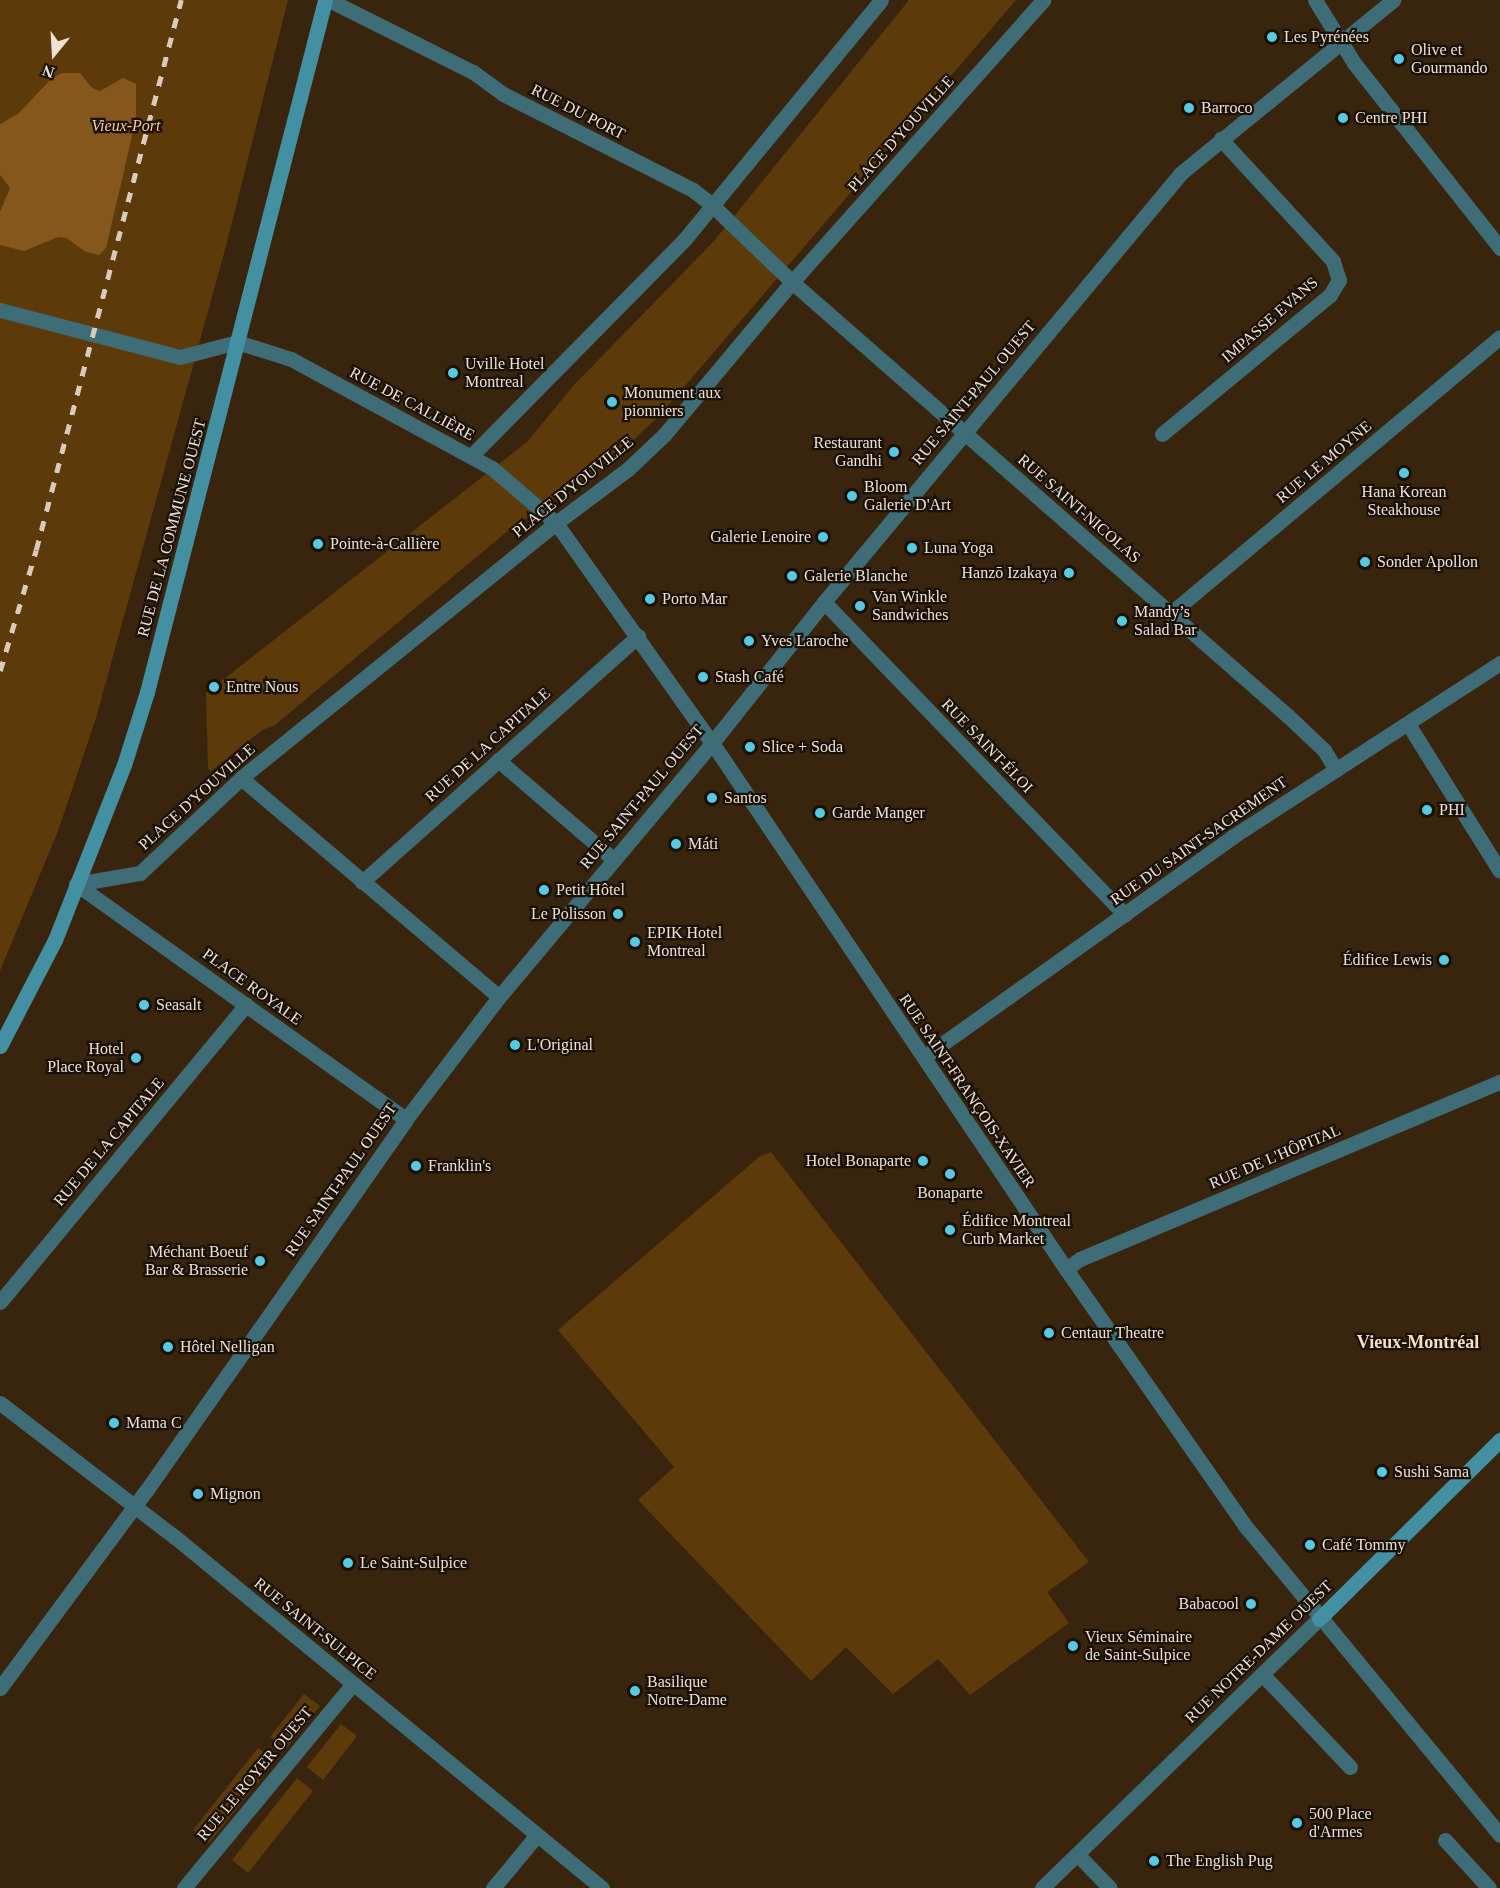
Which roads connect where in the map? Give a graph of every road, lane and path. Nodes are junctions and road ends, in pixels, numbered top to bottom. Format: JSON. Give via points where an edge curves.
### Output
{"nodes":[{"id":1,"x":327,"y":0,"type":"edge"},
{"id":2,"x":881,"y":0,"type":"edge"},
{"id":3,"x":1043,"y":0,"type":"edge"},
{"id":4,"x":1315,"y":0,"type":"edge"},
{"id":5,"x":1393,"y":0,"type":"edge"},
{"id":6,"x":1342,"y":42,"type":"junction"},
{"id":7,"x":1221,"y":139,"type":"junction"},
{"id":8,"x":712,"y":205,"type":"junction"},
{"id":9,"x":1500,"y":248,"type":"edge"},
{"id":10,"x":792,"y":282,"type":"junction"},
{"id":11,"x":0,"y":310,"type":"edge"},
{"id":12,"x":1500,"y":338,"type":"edge"},
{"id":13,"x":237,"y":342,"type":"junction"},
{"id":14,"x":964,"y":432,"type":"junction"},
{"id":15,"x":1162,"y":434,"type":"dead end"},
{"id":16,"x":471,"y":456,"type":"junction"},
{"id":17,"x":556,"y":523,"type":"junction"},
{"id":18,"x":824,"y":602,"type":"junction"},
{"id":19,"x":1171,"y":614,"type":"junction"},
{"id":20,"x":638,"y":636,"type":"junction"},
{"id":21,"x":1500,"y":663,"type":"edge"},
{"id":22,"x":1408,"y":724,"type":"junction"},
{"id":23,"x":712,"y":743,"type":"junction"},
{"id":24,"x":498,"y":760,"type":"junction"},
{"id":25,"x":1336,"y":770,"type":"junction"},
{"id":26,"x":241,"y":778,"type":"junction"},
{"id":27,"x":613,"y":859,"type":"junction"},
{"id":28,"x":1500,"y":871,"type":"edge"},
{"id":29,"x":362,"y":882,"type":"junction"},
{"id":30,"x":76,"y":884,"type":"junction"},
{"id":31,"x":1125,"y":915,"type":"junction"},
{"id":32,"x":499,"y":997,"type":"junction"},
{"id":33,"x":246,"y":1005,"type":"junction"},
{"id":34,"x":0,"y":1046,"type":"edge"},
{"id":35,"x":924,"y":1057,"type":"junction"},
{"id":36,"x":1500,"y":1082,"type":"edge"},
{"id":37,"x":406,"y":1119,"type":"junction"},
{"id":38,"x":1066,"y":1269,"type":"junction"},
{"id":39,"x":0,"y":1302,"type":"edge"},
{"id":40,"x":0,"y":1403,"type":"edge"},
{"id":41,"x":1500,"y":1440,"type":"edge"},
{"id":42,"x":135,"y":1507,"type":"junction"},
{"id":43,"x":1319,"y":1619,"type":"junction"},
{"id":44,"x":1262,"y":1674,"type":"junction"},
{"id":45,"x":353,"y":1684,"type":"junction"},
{"id":46,"x":0,"y":1688,"type":"edge"},
{"id":47,"x":1350,"y":1767,"type":"dead end"},
{"id":48,"x":537,"y":1835,"type":"junction"},
{"id":49,"x":1500,"y":1835,"type":"edge"},
{"id":50,"x":1445,"y":1840,"type":"dead end"},
{"id":51,"x":1077,"y":1854,"type":"junction"},
{"id":52,"x":184,"y":1888,"type":"edge"},
{"id":53,"x":493,"y":1888,"type":"edge"},
{"id":54,"x":602,"y":1888,"type":"edge"},
{"id":55,"x":1042,"y":1888,"type":"edge"},
{"id":56,"x":1110,"y":1888,"type":"edge"},
{"id":57,"x":1489,"y":1888,"type":"edge"}],
"edges":[{"from":1,"to":8,"type":"street","name":"RUE DU PORT","via":[[472,72],[503,94],[693,190]]},
{"from":1,"to":13,"type":"street","name":"RUE DE LA COMMUNE OUEST"},
{"from":2,"to":8,"type":"street"},
{"from":3,"to":10,"type":"street","name":"PLACE D'YOUVILLE"},
{"from":4,"to":6,"type":"street"},
{"from":5,"to":6,"type":"street","name":"RUE SAINT-PAUL OUEST"},
{"from":6,"to":7,"type":"street","name":"RUE SAINT-PAUL OUEST"},
{"from":6,"to":9,"type":"street","via":[[1354,63]]},
{"from":7,"to":14,"type":"street","name":"RUE SAINT-PAUL OUEST","via":[[1181,173]]},
{"from":7,"to":15,"type":"street","name":"IMPASSE EVANS","via":[[1333,261],[1338,280],[1329,295]]},
{"from":8,"to":10,"type":"street","name":"RUE DU PORT"},
{"from":8,"to":16,"type":"street","via":[[684,240]]},
{"from":10,"to":14,"type":"street","name":"RUE SAINT-NICOLAS"},
{"from":10,"to":17,"type":"street","name":"PLACE D'YOUVILLE","via":[[664,435],[628,469]]},
{"from":11,"to":13,"type":"street","via":[[180,357]]},
{"from":12,"to":19,"type":"street","name":"RUE LE MOYNE"},
{"from":13,"to":16,"type":"street","name":"RUE DE CALLIÈRE","via":[[291,359]]},
{"from":13,"to":30,"type":"street","name":"RUE DE LA COMMUNE OUEST","via":[[147,692],[124,765]]},
{"from":14,"to":18,"type":"street","name":"RUE SAINT-PAUL OUEST"},
{"from":14,"to":19,"type":"street","name":"RUE SAINT-NICOLAS"},
{"from":16,"to":17,"type":"street","name":"RUE DE CALLIÈRE","via":[[492,468]]},
{"from":17,"to":20,"type":"street","name":"RUE SAINT-FRANÇOIS-XAVIER"},
{"from":17,"to":26,"type":"street","name":"PLACE D'YOUVILLE"},
{"from":18,"to":23,"type":"street","name":"RUE SAINT-PAUL OUEST"},
{"from":18,"to":31,"type":"street","name":"RUE SAINT-ÉLOI"},
{"from":19,"to":25,"type":"street","name":"RUE SAINT-NICOLAS","via":[[1317,743]]},
{"from":20,"to":23,"type":"street","name":"RUE SAINT-FRANÇOIS-XAVIER"},
{"from":20,"to":24,"type":"street","name":"RUE DE LA CAPITALE"},
{"from":21,"to":22,"type":"street","name":"RUE DU SAINT-SACREMENT"},
{"from":22,"to":25,"type":"street","name":"RUE DU SAINT-SACREMENT"},
{"from":22,"to":28,"type":"street"},
{"from":23,"to":27,"type":"street","name":"RUE SAINT-PAUL OUEST"},
{"from":23,"to":35,"type":"street","name":"RUE SAINT-FRANÇOIS-XAVIER"},
{"from":24,"to":27,"type":"street"},
{"from":24,"to":29,"type":"street","name":"RUE DE LA CAPITALE"},
{"from":25,"to":31,"type":"street","name":"RUE DU SAINT-SACREMENT","via":[[1232,837]]},
{"from":26,"to":29,"type":"street"},
{"from":26,"to":30,"type":"street","name":"PLACE D'YOUVILLE","via":[[140,873]]},
{"from":27,"to":32,"type":"street","name":"RUE SAINT-PAUL OUEST"},
{"from":29,"to":32,"type":"street"},
{"from":30,"to":33,"type":"street","name":"PLACE ROYALE"},
{"from":30,"to":34,"type":"street","name":"RUE DE LA COMMUNE OUEST","via":[[56,940]]},
{"from":31,"to":35,"type":"street","name":"RUE DU SAINT-SACREMENT"},
{"from":32,"to":37,"type":"street","name":"RUE SAINT-PAUL OUEST"},
{"from":33,"to":37,"type":"street","name":"PLACE ROYALE"},
{"from":33,"to":39,"type":"street","name":"RUE DE LA CAPITALE"},
{"from":35,"to":38,"type":"street","name":"RUE SAINT-FRANÇOIS-XAVIER"},
{"from":36,"to":38,"type":"street","name":"RUE DE L'HÔPITAL","via":[[1080,1259]]},
{"from":37,"to":42,"type":"street","name":"RUE SAINT-PAUL OUEST"},
{"from":38,"to":43,"type":"street","name":"RUE SAINT-FRANÇOIS-XAVIER","via":[[1247,1528]]},
{"from":40,"to":42,"type":"street","name":"RUE SAINT-SULPICE"},
{"from":41,"to":43,"type":"street","name":"RUE NOTRE-DAME OUEST"},
{"from":42,"to":45,"type":"street","name":"RUE SAINT-SULPICE"},
{"from":42,"to":46,"type":"street","name":"RUE SAINT-PAUL OUEST"},
{"from":43,"to":44,"type":"street","name":"RUE NOTRE-DAME OUEST"},
{"from":43,"to":49,"type":"street","name":"RUE SAINT-FRANÇOIS-XAVIER"},
{"from":44,"to":47,"type":"street"},
{"from":44,"to":51,"type":"street","name":"RUE NOTRE-DAME OUEST"},
{"from":45,"to":48,"type":"street","name":"RUE SAINT-SULPICE"},
{"from":45,"to":52,"type":"street","name":"RUE LE ROYER OUEST"},
{"from":48,"to":53,"type":"street"},
{"from":48,"to":54,"type":"street","name":"RUE SAINT-SULPICE"},
{"from":50,"to":57,"type":"street"},
{"from":51,"to":55,"type":"street","name":"RUE NOTRE-DAME OUEST"},
{"from":51,"to":56,"type":"street"}]}
